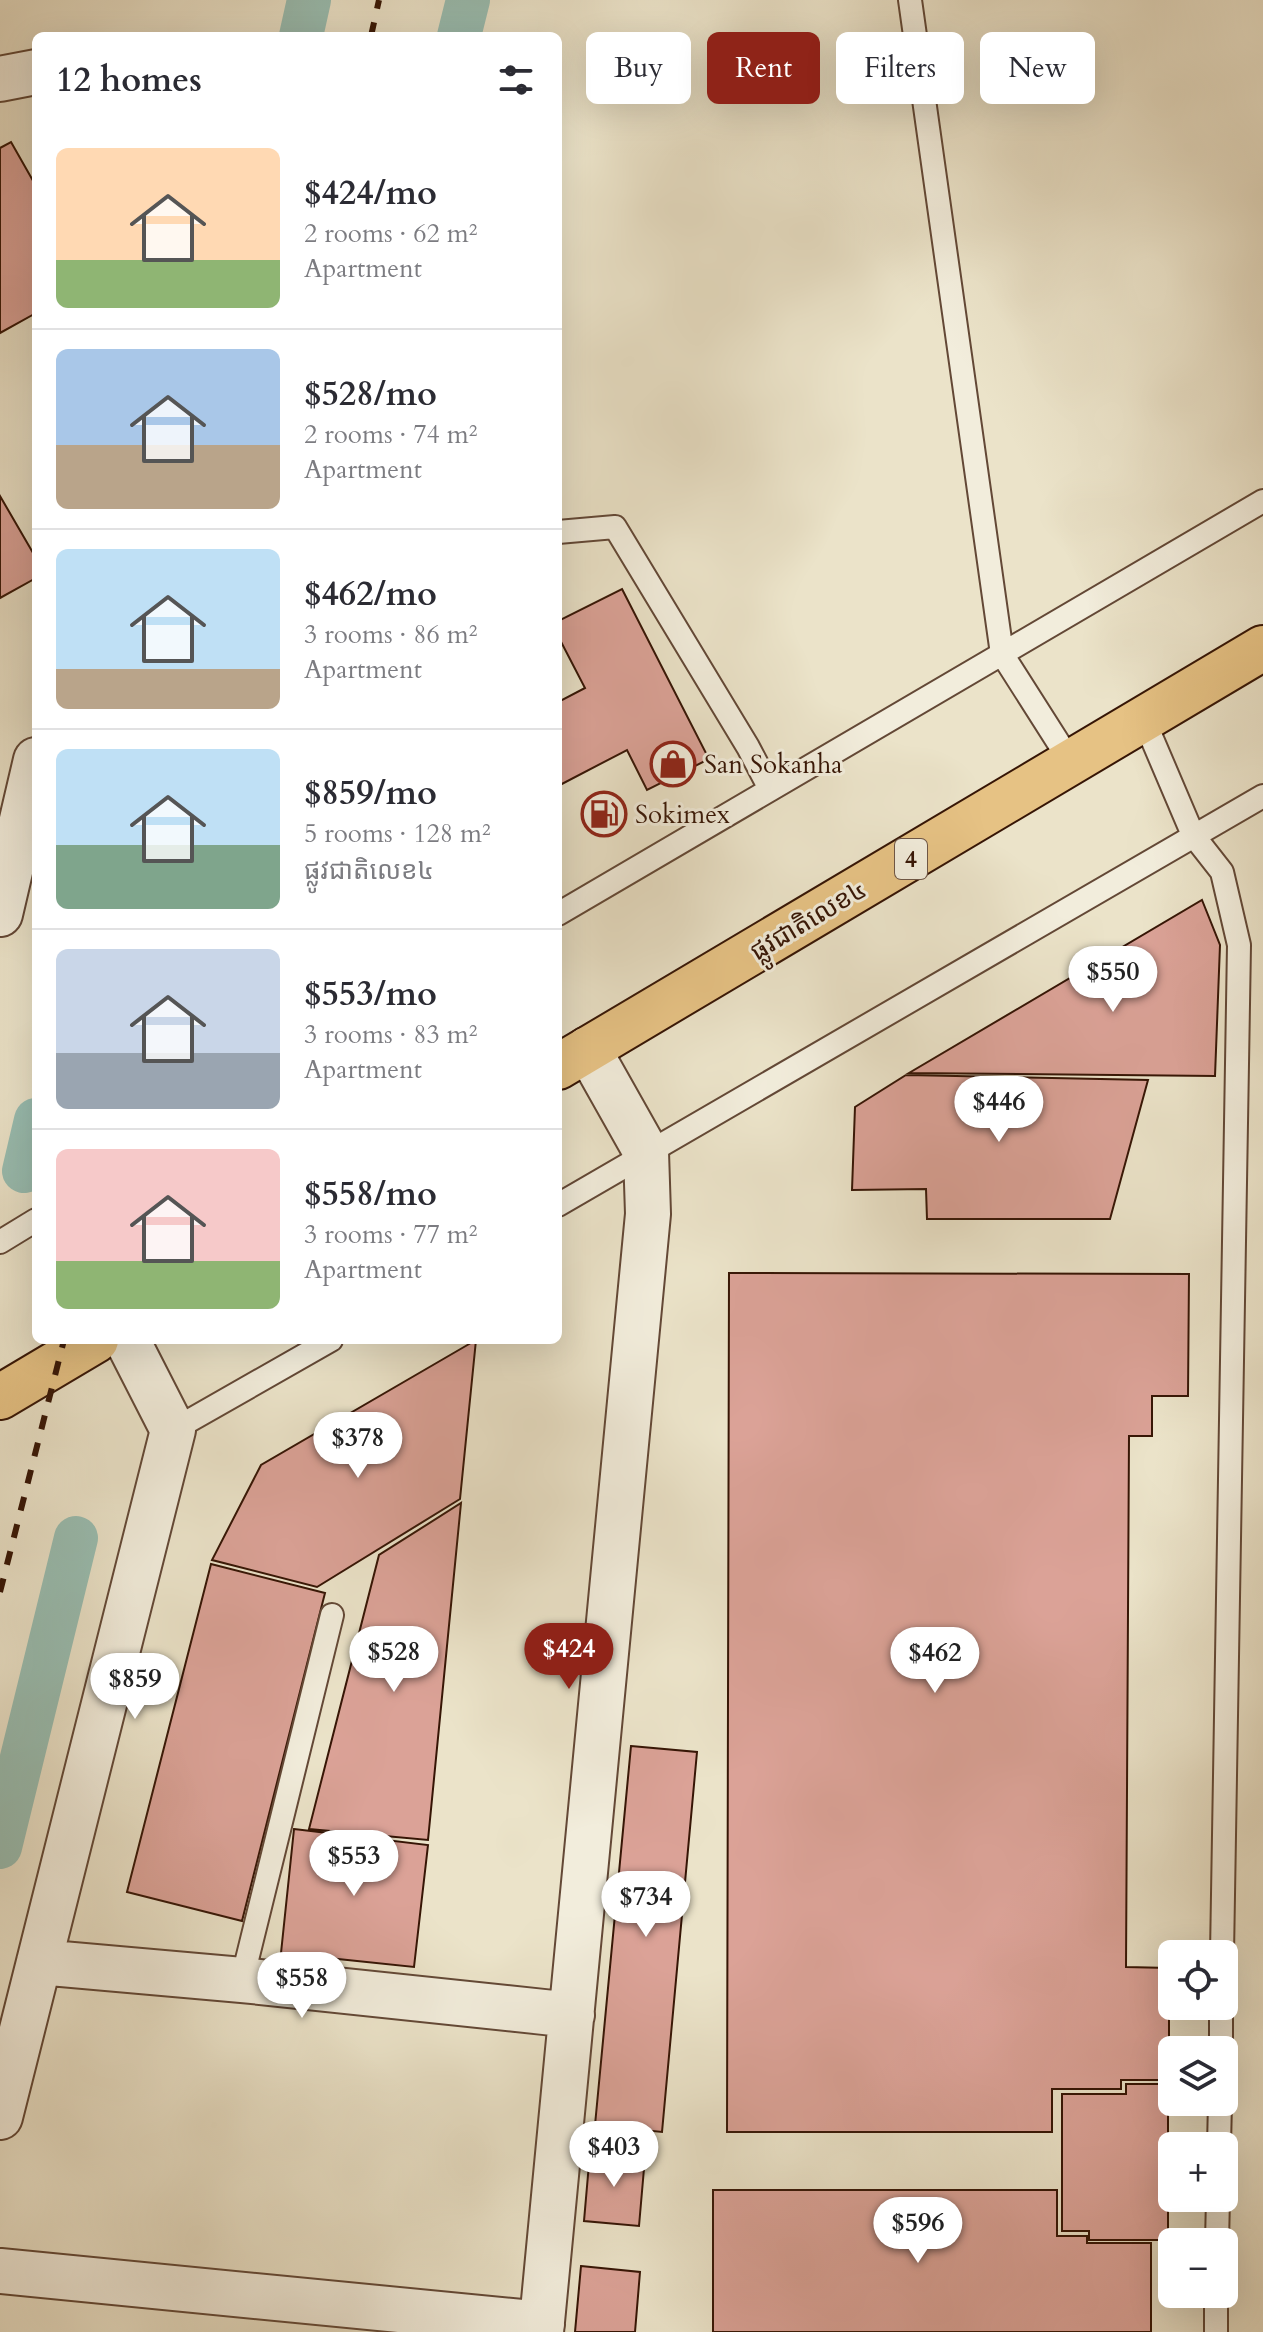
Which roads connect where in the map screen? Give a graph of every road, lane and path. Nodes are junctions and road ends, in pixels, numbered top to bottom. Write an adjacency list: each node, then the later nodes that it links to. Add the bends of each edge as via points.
1 (910, 0): 7 (lane)
2 (32, 73): 3 (street)
3 (0, 79)
4 (1263, 501): 7 (lane)
5 (562, 532): 11 (lane, via 615,527)
6 (1263, 648): 8 (highway, ផ្លូវជាតិលេខ៤ / 4)
7 (1002, 654): 9 (lane); 11 (lane)
8 (1144, 720): 9 (highway, ផ្លូវជាតិលេខ៤ / 4); 13 (lane)
9 (1072, 764): 16 (highway, ផ្លូវជាតិលេខ៤ / 4)
10 (32, 777): 15 (street)
11 (770, 789): 14 (lane)
12 (1263, 796): 13 (lane)
13 (1193, 835): 17 (lane); 27 (lane, via 1222,872 1239,945)
14 (562, 912)
15 (0, 914)
16 (573, 1058): 17 (street)
17 (646, 1152): 18 (lane); 30 (street, via 648,1214)
18 (562, 1203)
19 (32, 1222): 20 (lane)
20 (0, 1242)
21 (89, 1344): 24 (highway)
22 (129, 1344): 25 (street)
23 (324, 1344): 25 (lane)
24 (0, 1397)
25 (173, 1430): 28 (street)
26 (332, 1615): 29 (lane)
27 (1222, 1940)
28 (39, 1962): 29 (street); 31 (street)
29 (242, 1980): 30 (street)
30 (572, 2015): 34 (street)
31 (0, 2117)
32 (0, 2271): 34 (street)
33 (1216, 2308): 35 (lane)
34 (541, 2328)
35 (1216, 2332)

